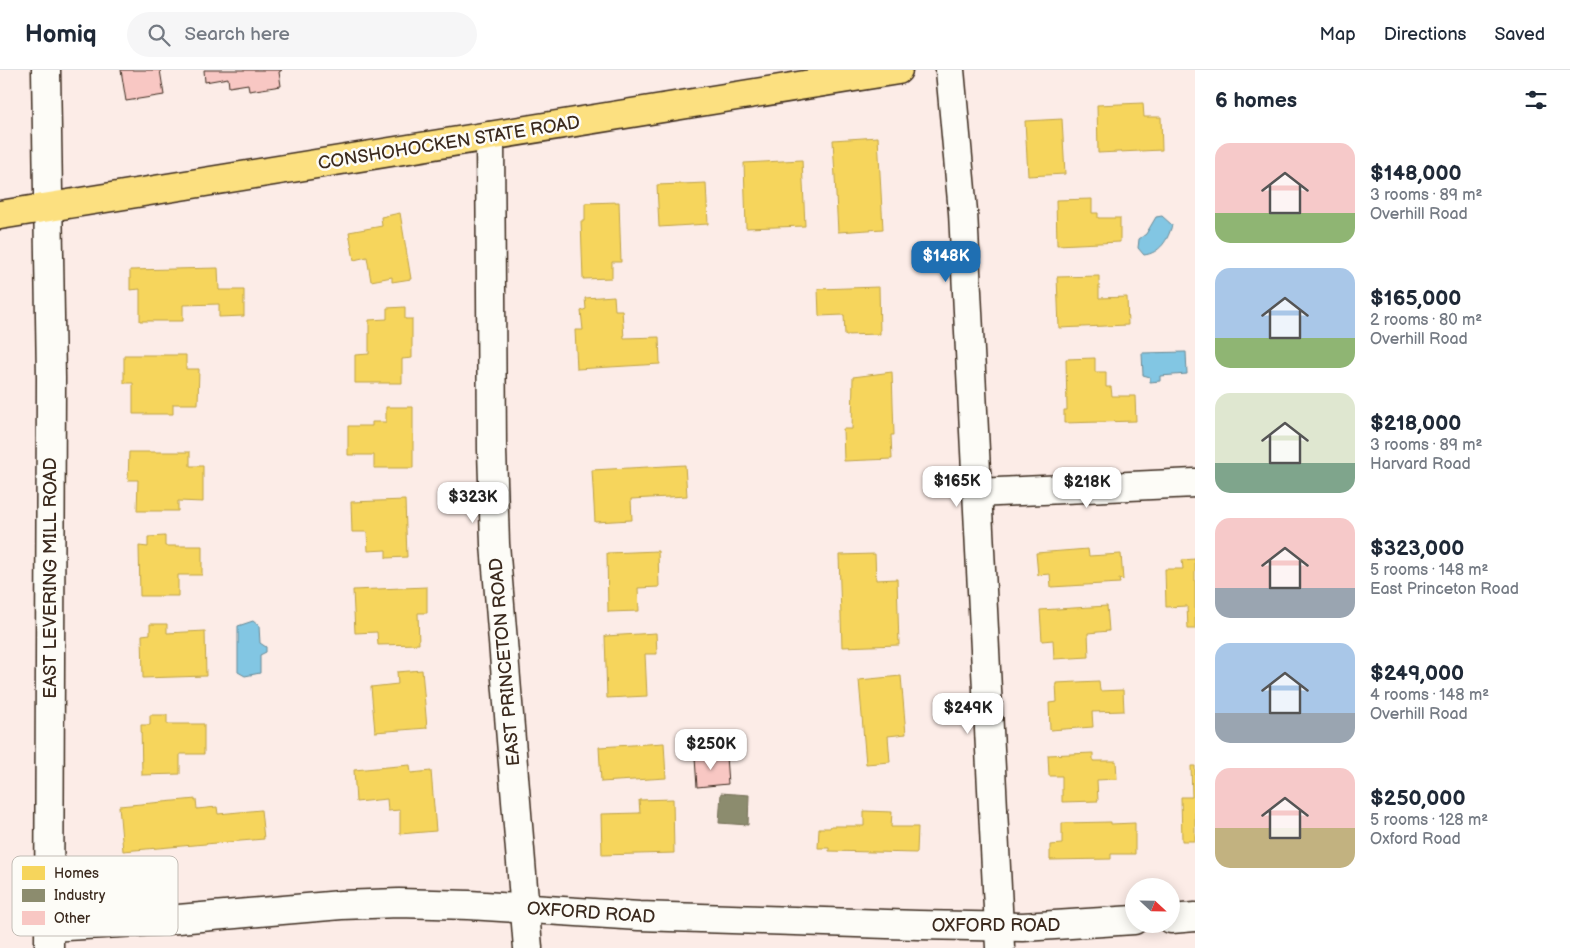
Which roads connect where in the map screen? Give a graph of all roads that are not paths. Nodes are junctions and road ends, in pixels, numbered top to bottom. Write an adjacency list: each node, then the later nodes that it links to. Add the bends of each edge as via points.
1 (46, 70): 5 (street, EAST LEVERING MILL ROAD)
2 (898, 70): 4 (main road, CONSHOHOCKEN STATE ROAD)
3 (950, 70): 8 (street, via 963,212)
4 (490, 136): 5 (main road, CONSHOHOCKEN STATE ROAD); 10 (street, EAST PRINCETON ROAD, via 495,544)
5 (49, 207): 6 (main road, CONSHOHOCKEN STATE ROAD); 9 (street, EAST LEVERING MILL ROAD)
6 (0, 215)
7 (1195, 483): 8 (street)
8 (977, 493): 15 (street)
9 (49, 856)
10 (526, 909): 14 (street, OXFORD ROAD, via 460,904 351,905); 15 (street, OXFORD ROAD); 16 (street, EAST PRINCETON ROAD)
11 (1195, 917): 12 (street)
12 (1180, 918)
13 (1125, 921): 15 (street, OXFORD ROAD)
14 (178, 923)
15 (1000, 937)
16 (528, 948)

